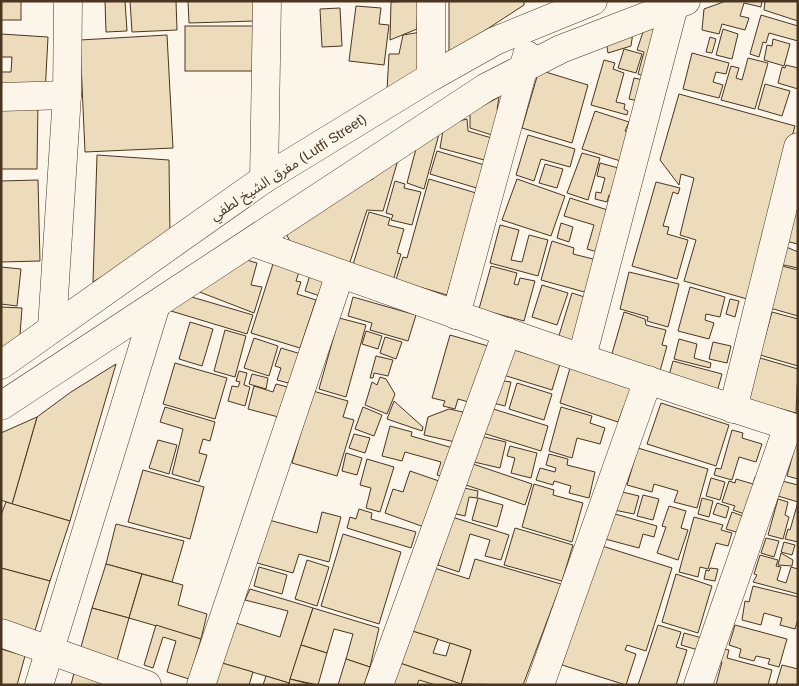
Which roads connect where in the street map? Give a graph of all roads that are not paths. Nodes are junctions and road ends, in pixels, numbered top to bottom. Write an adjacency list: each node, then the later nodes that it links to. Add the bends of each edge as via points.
1 (68, 1): 9 (street)
2 (267, 1): 12 (street)
3 (432, 1): 8 (street)
4 (593, 1): 6 (street, مفرق الشيخ لطفي (Lutfi Street))
5 (680, 4): 7 (street); 19 (street)
6 (534, 24): 7 (street); 8 (street, مفرق الشيخ لطفي (Lutfi Street), via 495,41)
7 (524, 66): 13 (street, via 485,88); 16 (street)
8 (431, 77): 12 (street, مفرق الشيخ لطفي (Lutfi Street))
9 (67, 95): 10 (street); 17 (street)
10 (1, 97)
11 (798, 147): 23 (street)
12 (264, 180): 17 (street, مفرق الشيخ لطفي (Lutfi Street))
13 (252, 242): 14 (street); 15 (street)
14 (340, 274): 16 (street); 29 (street)
15 (156, 305): 22 (street); 26 (street)
16 (456, 314): 18 (street)
17 (52, 328): 20 (street, مفرق الشيخ لطفي (Lutfi Street))
18 (507, 332): 19 (street); 30 (street)
19 (582, 357): 21 (street)
20 (1, 365)
21 (648, 380): 23 (street); 31 (street)
22 (1, 406)
23 (733, 409): 24 (street)
24 (793, 427): 32 (street)
25 (1, 633): 26 (street)
26 (50, 650): 27 (street); 28 (street)
27 (39, 685)
28 (147, 685)
29 (201, 685)
30 (380, 685)
31 (540, 685)
32 (698, 685)

